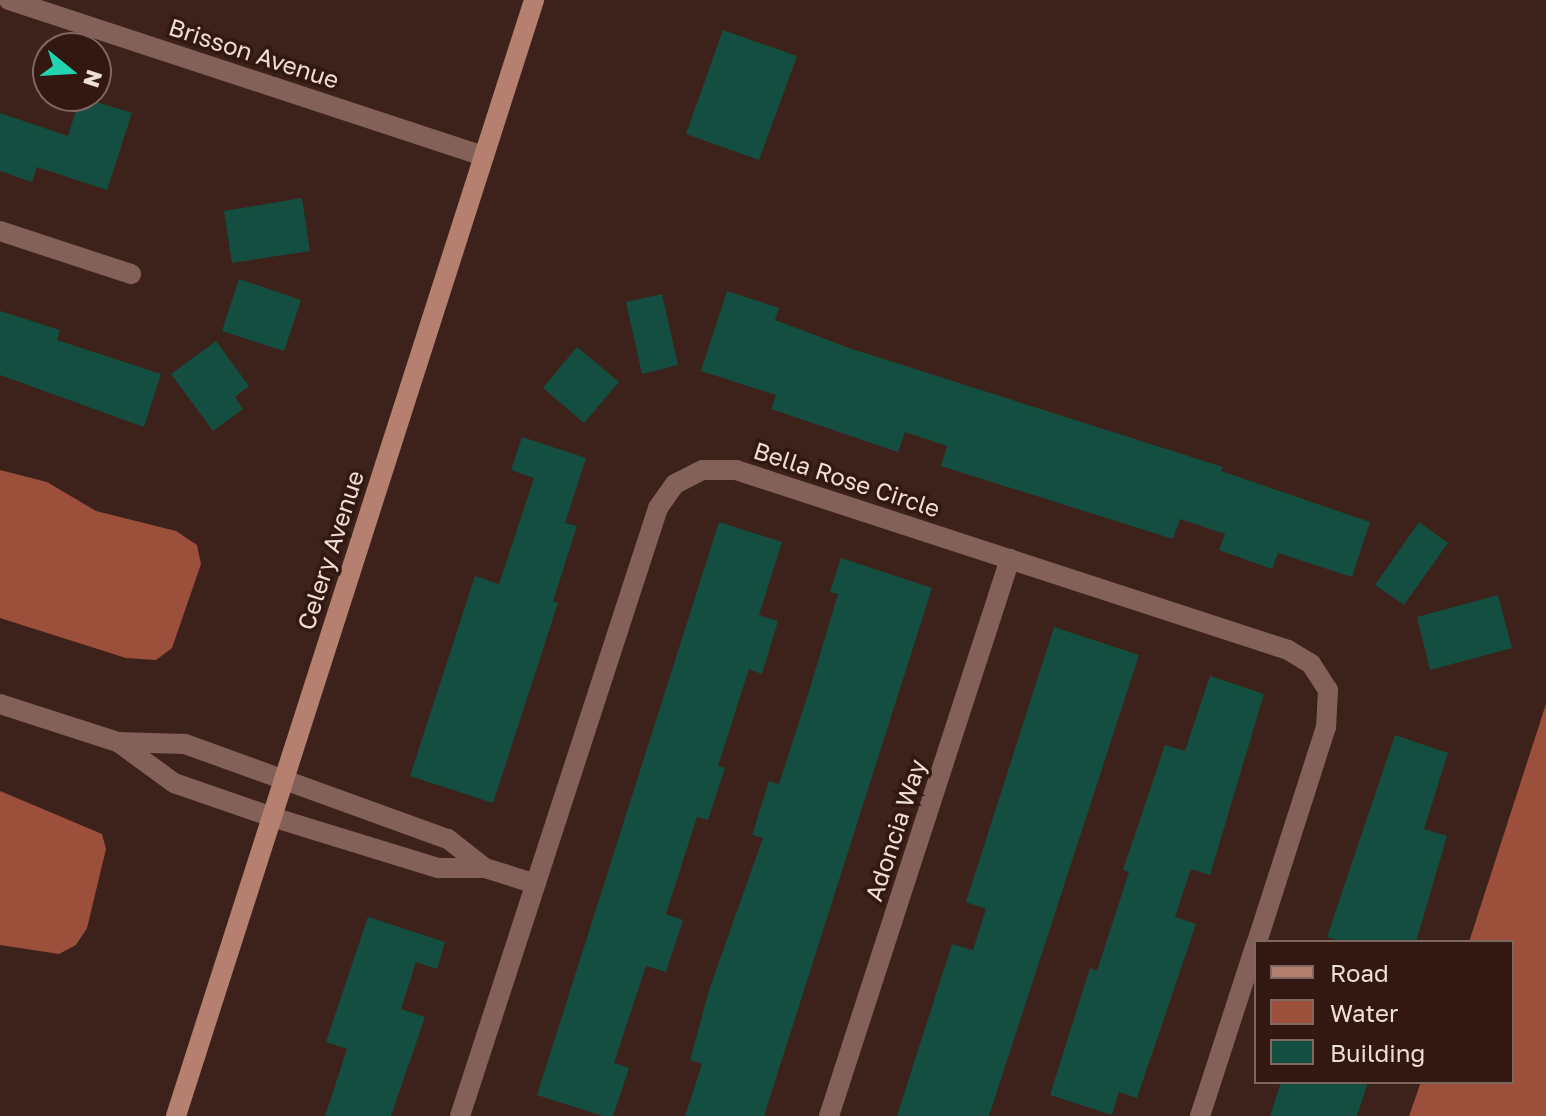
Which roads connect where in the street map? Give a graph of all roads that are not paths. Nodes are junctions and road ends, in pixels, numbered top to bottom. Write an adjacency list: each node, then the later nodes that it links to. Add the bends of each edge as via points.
1 (9, 0): 3 (street, Brisson Avenue)
2 (534, 0): 3 (main road, Celery Avenue)
3 (484, 156): 9 (main road, Celery Avenue)
4 (0, 231): 5 (street)
5 (131, 274)
6 (1010, 559): 12 (street, Bella Rose Circle, via 736,470 703,470 675,484 658,508); 13 (street, Bella Rose Circle, via 1288,650 1328,690 1326,727); 17 (street, Adoncia Way)
7 (0, 704): 8 (street)
8 (118, 742): 9 (street, via 185,744); 10 (street, via 174,783)
9 (284, 778): 10 (main road, Celery Avenue); 11 (street, via 448,839)
10 (272, 817): 11 (street, via 438,868); 15 (main road, Celery Avenue)
11 (485, 868): 12 (street)
12 (536, 884): 16 (street, Bella Rose Circle)
13 (1257, 940)
14 (1254, 949): 18 (street, Bella Rose Circle)
15 (176, 1116)
16 (460, 1116)
17 (829, 1116)
18 (1200, 1116)

